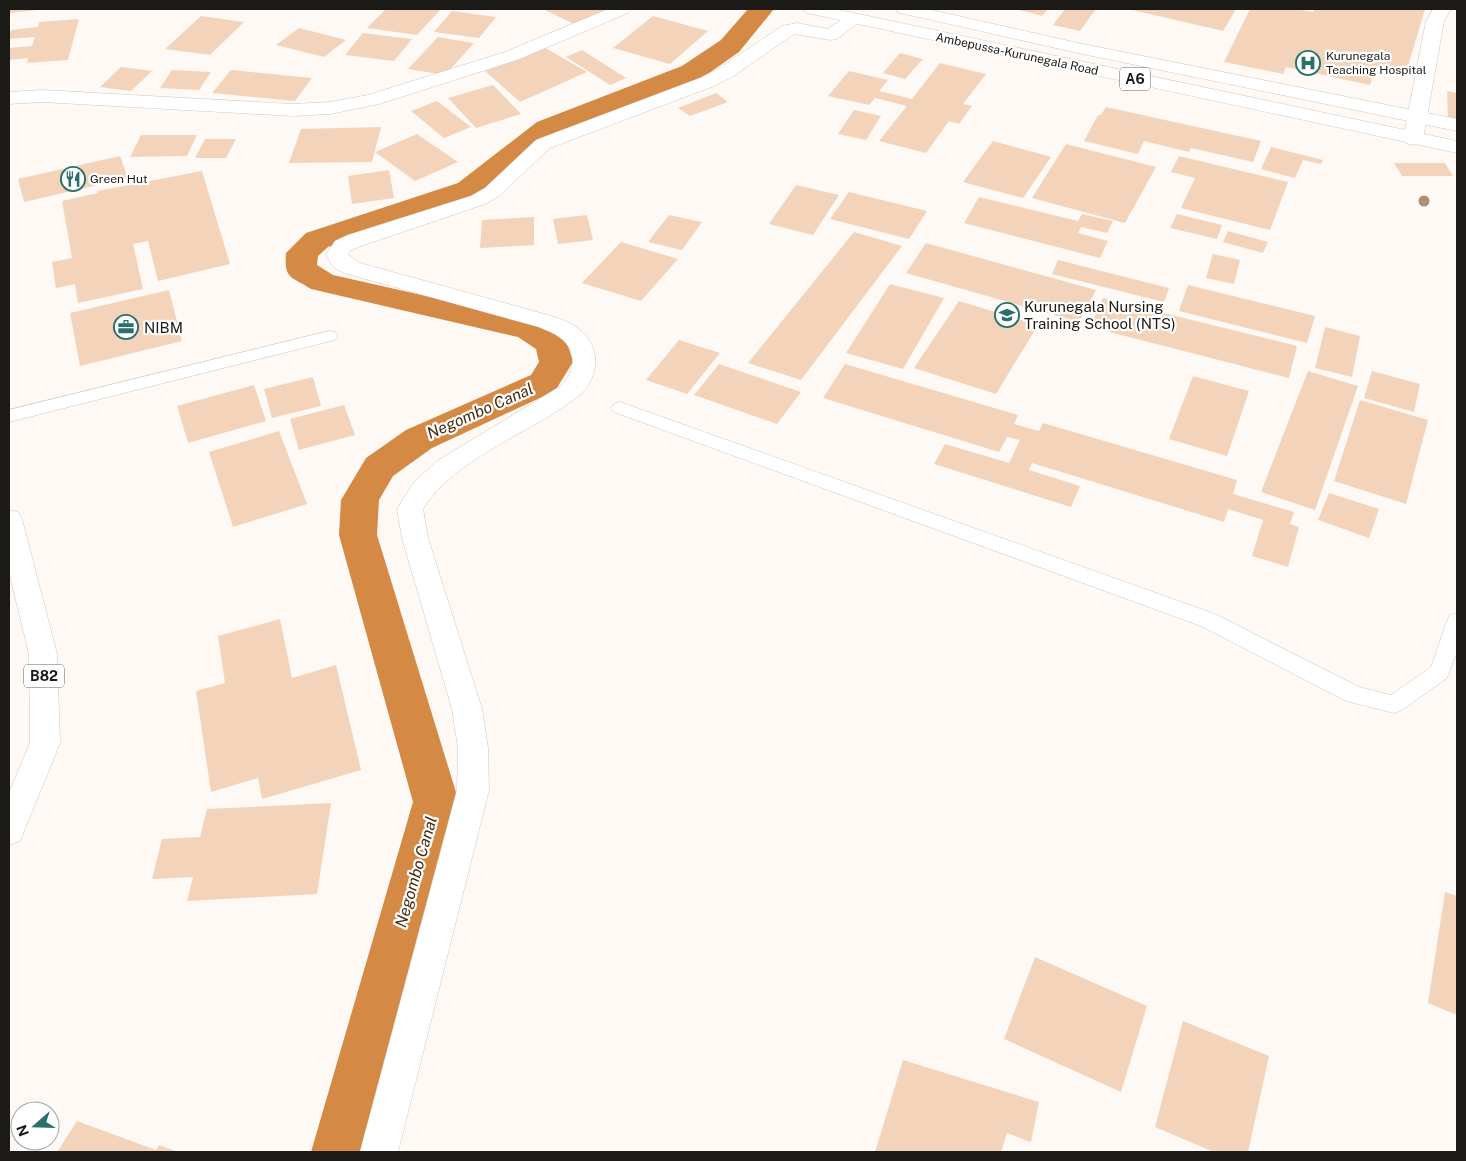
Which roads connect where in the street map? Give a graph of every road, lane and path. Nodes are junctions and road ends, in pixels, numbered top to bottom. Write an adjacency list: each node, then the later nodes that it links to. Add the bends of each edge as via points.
1 (622, 9): 6 (main road, via 511,56 372,100 330,108 293,110 42,96)
2 (813, 9): 5 (main road, Ambepussa-Kurunegala Road / A6)
3 (906, 9): 7 (main road, Ambepussa-Kurunegala Road / A6)
4 (1442, 9): 7 (main road, via 1435,21)
5 (854, 19): 9 (main road, Ambepussa-Kurunegala Road / A6); 17 (main road, via 831,35 797,28 788,30 708,82 543,144 492,192 478,200 356,240 344,246 337,255 340,262 352,268 547,322 565,330 578,342 585,356 584,372 576,386 446,467 423,488 410,509 415,538 467,709 473,748 473,790)
6 (9, 98)
7 (1418, 118): 8 (main road, Ambepussa-Kurunegala Road / A6); 9 (main road)
8 (1457, 125)
9 (1412, 139): 10 (main road, Ambepussa-Kurunegala Road / A6)
10 (1457, 147)
11 (329, 336): 13 (lane)
12 (620, 408): 15 (lane, via 1208,620 1354,695 1394,704 1440,672)
13 (9, 416)
14 (9, 519): 16 (main road, B82, via 44,654 44,743)
15 (1457, 621)
16 (9, 831)
17 (380, 1152)

